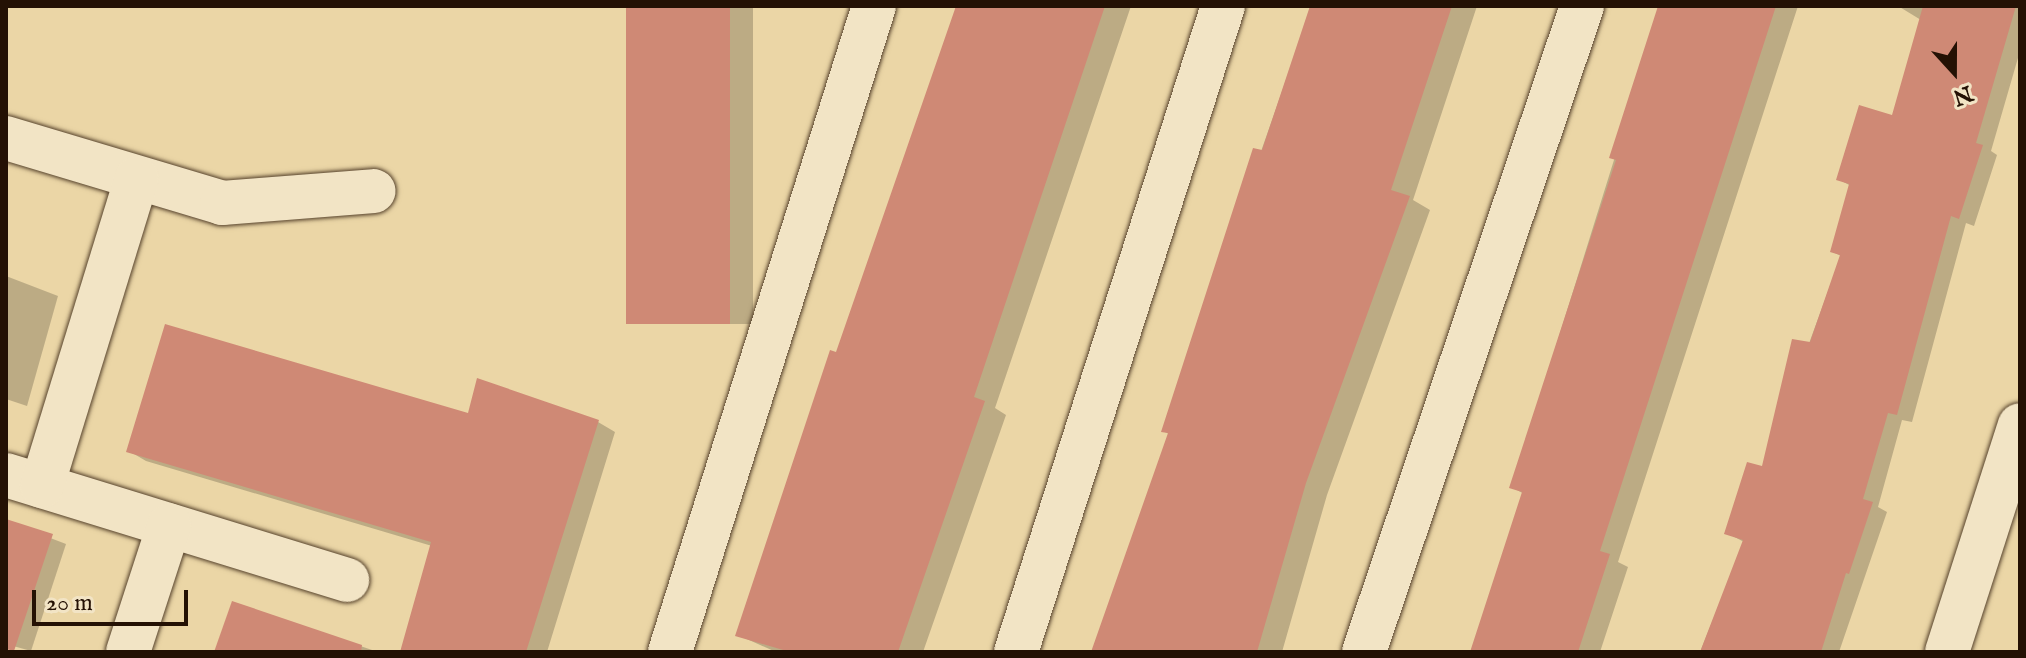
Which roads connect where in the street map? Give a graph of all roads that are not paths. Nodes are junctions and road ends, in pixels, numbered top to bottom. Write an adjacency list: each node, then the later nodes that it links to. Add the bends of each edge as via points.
1 (874, 6): 12 (street)
2 (1223, 6): 13 (street)
3 (1582, 6): 14 (street)
4 (6, 138): 5 (street)
5 (137, 178): 6 (street, via 222,203); 8 (street)
6 (374, 191)
7 (2020, 425): 15 (street)
8 (24, 480): 9 (street)
9 (169, 526): 10 (street); 11 (street)
10 (347, 580)
11 (128, 652)
12 (670, 652)
13 (1016, 652)
14 (1364, 652)
15 (1947, 652)

